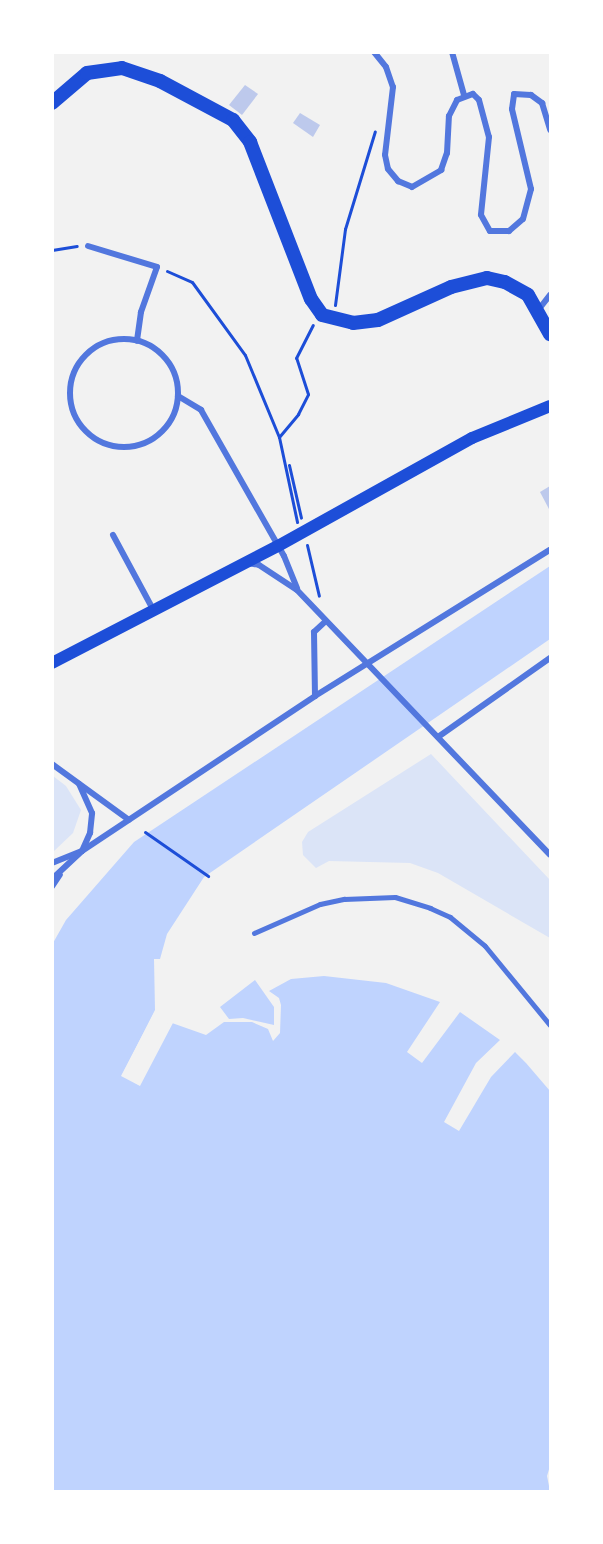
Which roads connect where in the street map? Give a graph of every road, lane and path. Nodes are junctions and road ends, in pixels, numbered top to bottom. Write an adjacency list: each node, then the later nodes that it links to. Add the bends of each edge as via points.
1 (374, 52): 3 (street, via 386,67 393,87 385,155 388,169 398,181 412,187 441,170 447,153 449,116)
2 (452, 52): 3 (street)
3 (464, 95): 6 (street, via 473,94 483,106 489,137 481,215 490,231 509,231 524,219 531,189 512,109 514,94 531,95 542,103)
4 (52, 103): 11 (main road, via 87,73 122,68 160,81 228,116 250,142)
5 (377, 124): 11 (path, via 345,229 334,307 318,301)
6 (550, 130)
7 (88, 246): 8 (path); 9 (street)
8 (52, 250)
9 (157, 267): 14 (street, via 141,312); 17 (path, via 192,282 200,290 245,355)
10 (550, 295): 12 (street)
11 (318, 309): 12 (main road, via 353,323 378,320 451,287 487,278 517,287); 17 (path, via 296,358 308,394)
12 (539, 309): 13 (main road)
13 (550, 332)
14 (137, 341): 15 (street, via 151,346 167,362 177,381); 15 (street, via 102,344 77,368 71,402 87,433 110,445 136,446 165,428)
15 (178, 396): 20 (street, via 201,410)
16 (550, 406): 18 (main road, via 471,438)
17 (279, 437): 18 (path)
18 (300, 532): 20 (main road)
19 (113, 535): 24 (street)
20 (278, 546): 22 (main road); 23 (street)
21 (550, 550): 28 (street)
22 (247, 563): 23 (street, via 259,565); 24 (main road)
23 (297, 590): 25 (street)
24 (154, 611): 27 (main road)
25 (326, 621): 28 (street); 29 (street, via 314,632)
26 (550, 658): 30 (street)
27 (52, 663)
28 (367, 663): 29 (street); 30 (street)
29 (315, 696): 33 (street)
30 (438, 737): 36 (street)
31 (52, 764): 32 (street)
32 (79, 784): 33 (street); 35 (street, via 92,813 90,833)
33 (129, 820): 35 (street)
34 (145, 832): 39 (path)
35 (82, 851): 37 (street); 38 (street)
36 (550, 855)
37 (52, 863)
38 (61, 872): 40 (street); 41 (street)
39 (208, 876)
40 (52, 879)
41 (52, 886)
42 (254, 933): 43 (street, via 309,908 344,899 395,897 422,905 450,917 485,946)
43 (550, 1025)

